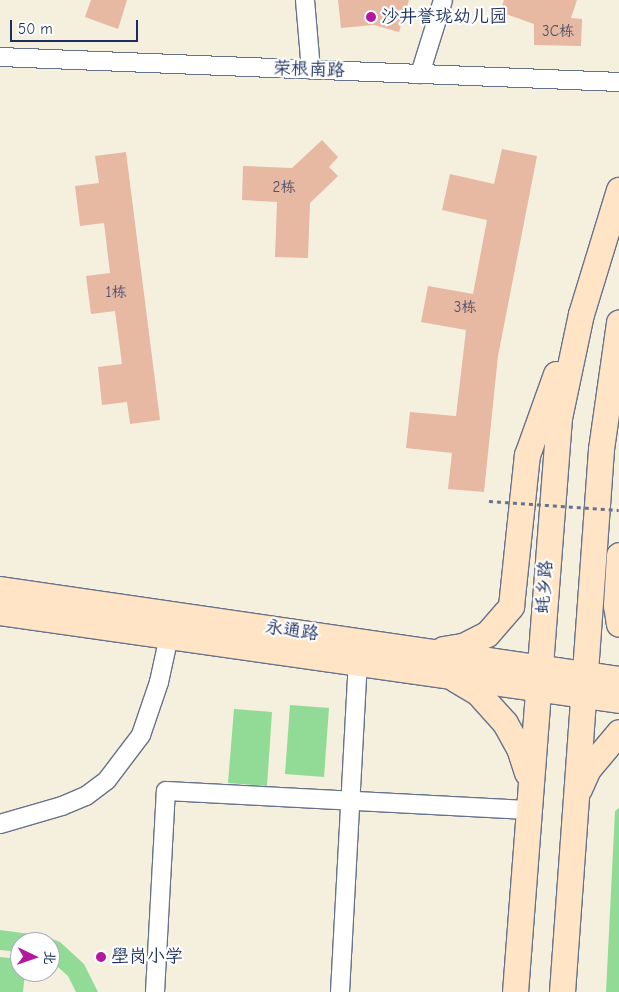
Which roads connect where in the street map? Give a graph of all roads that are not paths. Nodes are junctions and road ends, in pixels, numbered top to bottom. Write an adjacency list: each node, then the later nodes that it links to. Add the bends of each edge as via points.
1 (305, 0): 4 (street)
2 (443, 0): 5 (street)
3 (0, 57): 4 (street, 荣根南路)
4 (311, 70): 5 (street, 荣根南路)
5 (420, 74): 6 (street, 荣根南路)
6 (619, 82)
7 (619, 190): 8 (street, 蚝乡路)
8 (581, 314): 16 (street, via 527,455 511,606 496,626 475,640 452,648); 19 (street, 蚝乡路, via 564,383 555,449)
9 (619, 322): 10 (street)
10 (614, 351): 11 (street); 21 (street, via 601,449)
11 (619, 425)
12 (619, 555): 14 (street, via 616,605)
13 (1, 594): 15 (street, 永通路); 16 (street, 永通路)
14 (619, 624)
15 (169, 636): 17 (street, 永通路); 27 (street, via 142,735 107,780 86,796 62,806)
16 (426, 650): 19 (street, 永通路)
17 (358, 663): 18 (street, 永通路); 25 (street)
18 (444, 675): 19 (street, 永通路); 24 (street, via 478,692 505,724 519,748)
19 (538, 677): 21 (street, 永通路); 24 (street, 蚝乡路)
20 (619, 678): 21 (street)
21 (583, 684): 22 (street); 26 (street)
22 (619, 700)
23 (619, 732): 26 (street, via 588,769)
24 (529, 800): 25 (street); 30 (street, 蚝乡路)
25 (350, 801): 28 (street, via 166,791); 29 (street)
26 (575, 804): 31 (street)
27 (0, 824)
28 (155, 992)
29 (340, 992)
30 (515, 992)
31 (562, 992)

